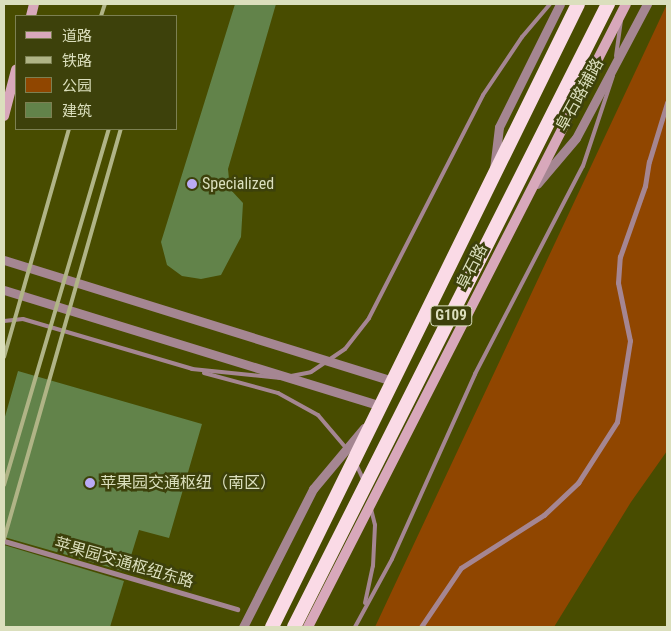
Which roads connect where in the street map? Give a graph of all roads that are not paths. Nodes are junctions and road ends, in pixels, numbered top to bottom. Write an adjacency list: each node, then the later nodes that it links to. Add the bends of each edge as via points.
1 (550, 4): 16 (lane, via 522,37 484,95 369,318 345,349 311,372 274,379)
2 (560, 4): 11 (street, via 499,127)
3 (578, 4): 25 (highway, 阜石路 / G109)
4 (586, 4): 11 (main road, 阜石路)
5 (608, 4): 26 (highway, 阜石路 / G109)
6 (625, 4): 12 (main road, 阜石路); 21 (lane, via 612,83 583,166 475,374 392,559)
7 (646, 4): 12 (street, 阜石路辅路, via 576,138)
8 (15, 74): 10 (main road)
9 (667, 103): 29 (street, via 648,162 645,186 620,257 618,283 630,341 617,422 572,488 544,515 461,568)
10 (4, 116)
11 (492, 187): 17 (main road, 阜石路)
12 (529, 194): 27 (main road, 阜石路)
13 (4, 260): 17 (street)
14 (4, 290): 18 (street)
15 (4, 321): 16 (lane, via 22,319)
16 (192, 369): 21 (lane, via 278,393 318,415 346,448 365,484 375,525 373,566)
17 (390, 380): 18 (main road, 阜石路)
18 (377, 405): 19 (main road, 阜石路)
19 (364, 428): 23 (street, 阜石路, via 312,489); 24 (main road, 阜石路)
20 (4, 541): 22 (street, 苹果园交通枢纽东路)
21 (364, 608): 28 (lane)
22 (237, 609)
23 (243, 627)
24 (264, 627)
25 (272, 627)
26 (294, 627)
27 (308, 627)
28 (354, 627)
29 (421, 627)

